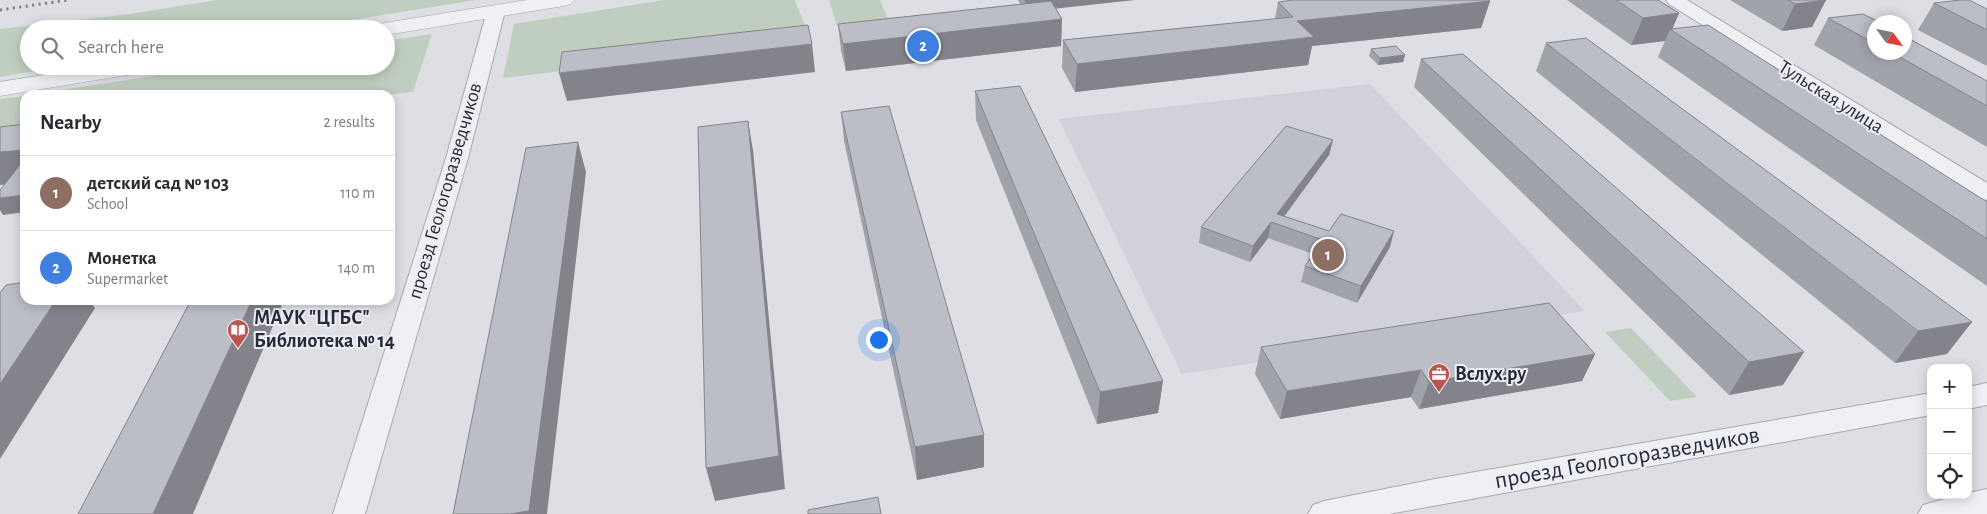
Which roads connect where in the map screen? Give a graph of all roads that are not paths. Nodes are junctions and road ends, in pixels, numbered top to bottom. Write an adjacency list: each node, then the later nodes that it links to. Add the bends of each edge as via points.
1 (564, 0): 3 (street)
2 (1674, 0): 7 (street, Тульская улица)
3 (496, 11): 4 (street); 12 (street, проезд Геологоразведчиков, via 457,158)
4 (395, 27)
5 (88, 75): 6 (street)
6 (0, 89)
7 (1987, 193)
8 (1987, 394): 9 (street)
9 (1972, 397)
10 (1927, 405): 13 (street, проезд Геологоразведчиков)
11 (1987, 502): 14 (street)
12 (349, 514)
13 (1324, 514)
14 (1934, 514)

